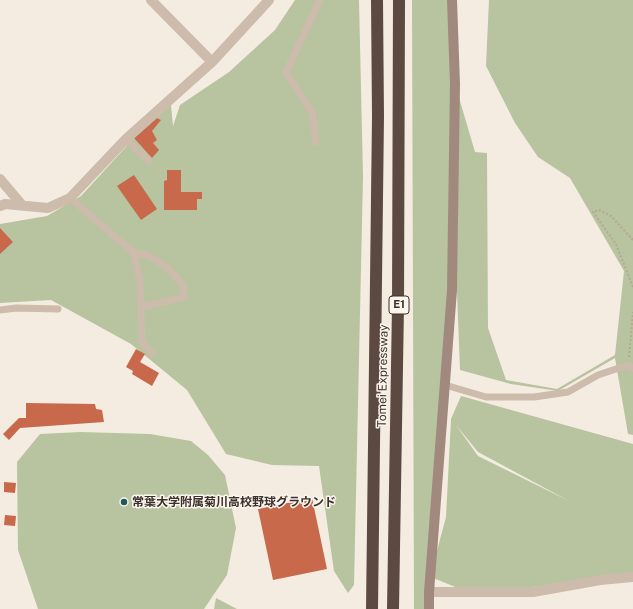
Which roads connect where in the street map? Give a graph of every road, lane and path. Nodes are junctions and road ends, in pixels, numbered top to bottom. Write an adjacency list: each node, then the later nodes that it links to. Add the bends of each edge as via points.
1 (151, 0): 7 (street)
2 (269, 0): 7 (street)
3 (320, 0): 9 (lane, via 286,72 312,112)
4 (377, 0): 27 (highway, Tomei Expressway / E1)
5 (399, 0): 28 (highway, Tomei Expressway / E1, via 398,306)
6 (452, 0): 24 (street, via 455,84 452,290)
7 (212, 62): 8 (street)
8 (126, 139): 10 (lane); 12 (street)
9 (316, 142)
10 (148, 161)
11 (0, 179): 13 (street)
12 (70, 198): 13 (street, via 48,208); 16 (lane)
13 (22, 205): 14 (street)
14 (0, 206)
15 (633, 240): 17 (path, via 611,216 599,210 593,212 616,244)
16 (133, 252): 18 (lane, via 140,280); 18 (lane, via 149,256 161,263 183,285 184,297)
17 (633, 287)
18 (141, 307): 22 (lane, via 142,342)
19 (58, 309): 20 (lane)
20 (0, 310)
21 (633, 312): 23 (path)
22 (152, 353)
23 (631, 367): 24 (lane, via 598,374 568,392 534,398 486,397)
24 (445, 385): 26 (street)
25 (633, 577): 26 (street, via 533,592)
26 (429, 592): 29 (street)
27 (372, 609)
28 (393, 609)
29 (429, 609)

